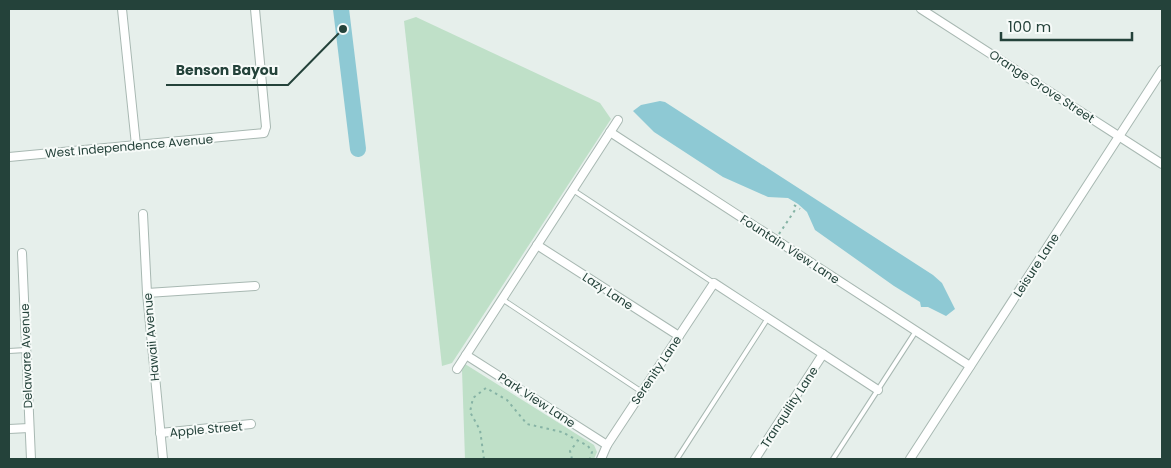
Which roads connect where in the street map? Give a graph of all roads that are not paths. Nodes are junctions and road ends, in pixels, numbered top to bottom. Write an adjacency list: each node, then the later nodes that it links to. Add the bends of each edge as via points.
1 (122, 9): 8 (street)
2 (255, 9): 8 (street, West Independence Avenue, via 264,133)
3 (921, 9): 7 (street, Orange Grove Street)
4 (1162, 70): 7 (street, Leisure Lane)
5 (618, 120): 6 (street)
6 (610, 132): 11 (street); 20 (street, Fountain View Lane)
7 (1119, 136): 10 (street, Orange Grove Street); 26 (street, Leisure Lane)
8 (136, 146): 9 (street, West Independence Avenue)
9 (9, 158)
10 (1162, 164)
11 (573, 190): 13 (street); 15 (lane)
12 (142, 214): 17 (street, Hawaii Avenue)
13 (537, 245): 18 (street); 21 (street, Lazy Lane)
14 (22, 253): 22 (street, Delaware Avenue)
15 (714, 283): 19 (street); 21 (street, Serenity Lane)
16 (255, 286): 17 (street)
17 (147, 293): 33 (street, Hawaii Avenue)
18 (502, 299): 25 (street); 29 (lane)
19 (768, 318): 24 (street); 38 (lane)
20 (916, 331): 26 (street, Fountain View Lane); 28 (lane)
21 (679, 336): 29 (street, Serenity Lane)
22 (26, 350): 23 (lane); 31 (street, Delaware Avenue)
23 (9, 351)
24 (823, 354): 28 (street); 39 (street, Tranquility Lane)
25 (466, 355): 27 (street); 34 (street, Park View Lane)
26 (970, 366): 41 (street, Leisure Lane)
27 (457, 369)
28 (878, 390): 40 (lane)
29 (642, 392): 34 (street, Serenity Lane)
30 (251, 424): 33 (street, Apple Street)
31 (29, 428): 32 (street); 35 (street, Delaware Avenue)
32 (9, 430)
33 (160, 433): 36 (street, Hawaii Avenue)
34 (607, 445): 37 (street, Serenity Lane)
35 (31, 459)
36 (163, 459)
37 (603, 459)
38 (677, 459)
39 (755, 459)
40 (833, 459)
41 (910, 459)

